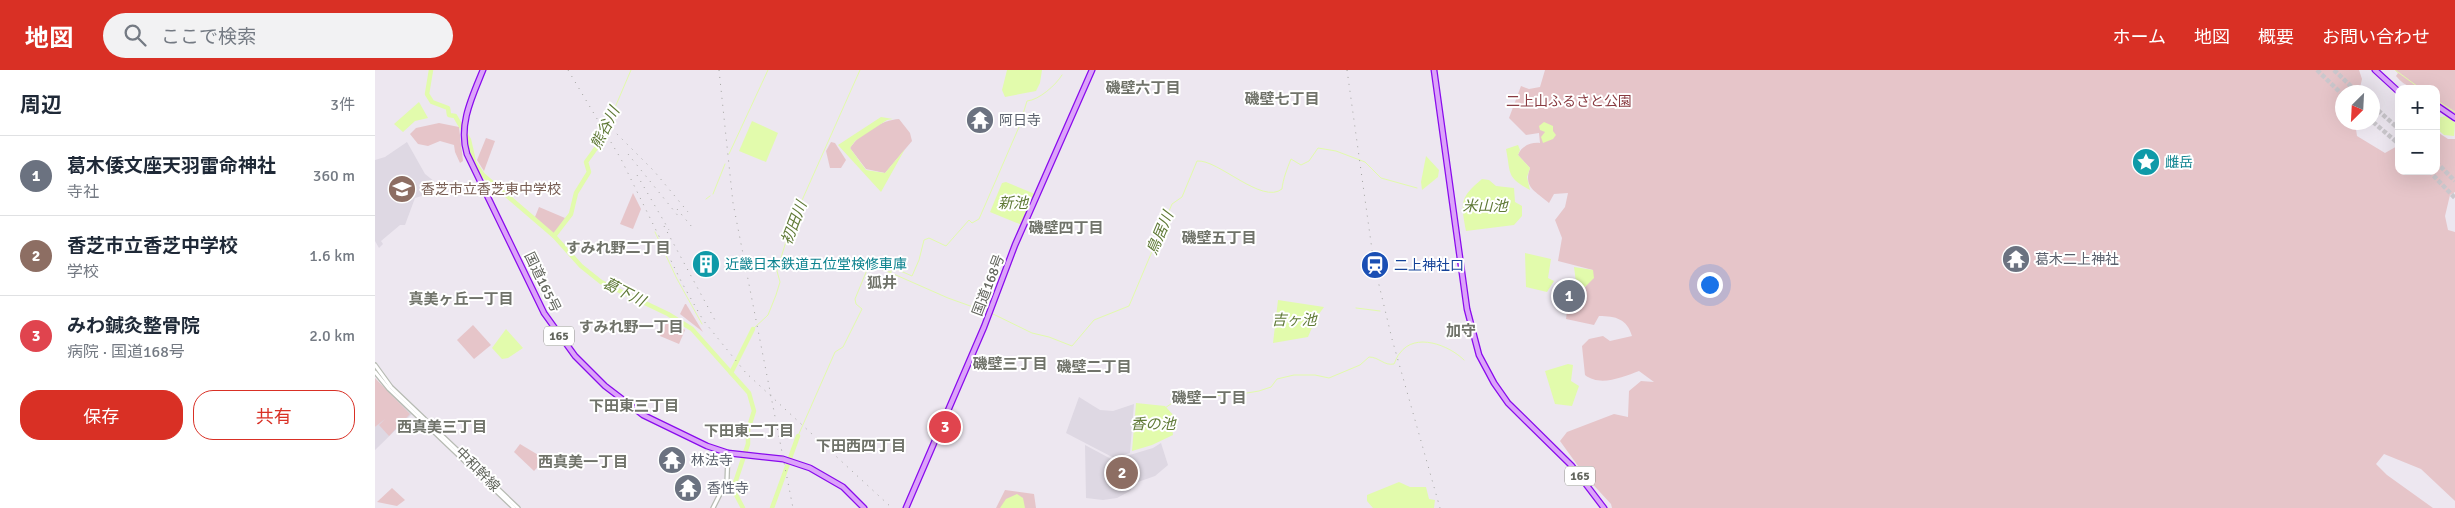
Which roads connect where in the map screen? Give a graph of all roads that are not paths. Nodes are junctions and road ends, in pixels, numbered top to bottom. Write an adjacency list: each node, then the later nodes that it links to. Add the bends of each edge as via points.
1 (483, 70): 10 (highway, 国道165号 / 165, via 463,133 469,160 551,325 575,356 605,386 643,415)
2 (1092, 70): 15 (highway, 国道168号)
3 (1434, 70): 16 (highway, 165, via 1473,339 1485,369 1502,396 1554,447)
4 (2375, 70): 5 (highway)
5 (2395, 88)
6 (2440, 108): 7 (highway)
7 (2455, 118)
8 (375, 365): 12 (main road, 中和幹線, via 391,387)
9 (375, 372): 11 (main road, 中和幹線)
10 (728, 453): 13 (main road, via 727,480); 14 (highway, 国道165号 / 165, via 783,459 810,468 843,487)
11 (514, 508)
12 (518, 508)
13 (713, 508)
14 (864, 508)
15 (906, 508)
16 (1603, 508)

